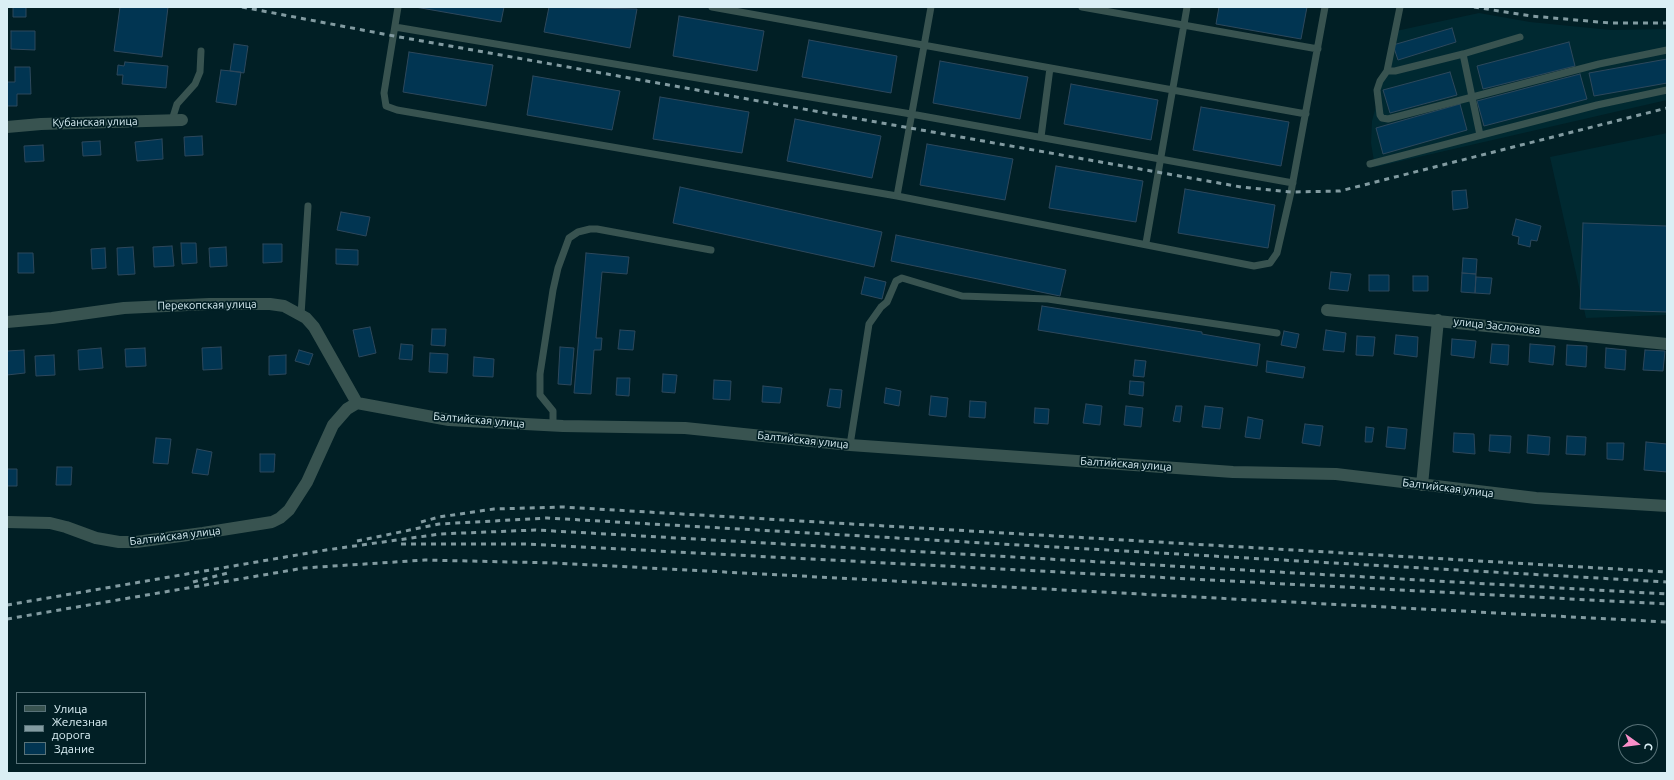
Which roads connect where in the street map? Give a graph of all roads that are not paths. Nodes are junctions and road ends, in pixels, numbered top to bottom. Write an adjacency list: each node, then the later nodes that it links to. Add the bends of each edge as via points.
1 (398, 7): 9 (lane)
2 (712, 7): 11 (lane)
3 (931, 7): 11 (lane)
4 (1082, 7): 8 (lane)
5 (1187, 7): 8 (lane)
6 (1325, 7): 12 (lane)
7 (1400, 7): 17 (lane)
8 (1184, 25): 12 (lane); 18 (lane)
9 (395, 27): 21 (lane); 30 (lane, via 384,93 386,106)
10 (1520, 37): 15 (lane)
11 (924, 45): 16 (lane); 21 (lane)
12 (1318, 48): 22 (lane)
13 (1667, 50): 20 (lane)
14 (201, 51): 23 (lane, via 200,72 195,84 177,104)
15 (1463, 54): 17 (lane); 20 (lane)
16 (1050, 68): 18 (lane); 26 (lane)
17 (1387, 71): 20 (lane, via 1377,90 1382,118 1388,119)
18 (1172, 90): 22 (lane); 27 (lane)
19 (1667, 90): 25 (lane)
20 (1472, 96): 25 (lane)
21 (911, 114): 26 (lane); 30 (lane)
22 (1306, 114): 29 (lane)
23 (177, 120): 24 (street, Кубанская улица)
24 (7, 127)
25 (1480, 135): 28 (lane)
26 (1041, 137): 27 (lane)
27 (1160, 159): 29 (lane); 32 (lane)
28 (1370, 164)
29 (1293, 183): 32 (lane, via 1277,252 1270,263 1254,266)
30 (897, 196): 32 (lane)
31 (308, 206): 35 (lane)
32 (1146, 244)
33 (711, 250): 41 (lane, via 597,229 578,232 569,238 553,290 540,374 540,394 553,411)
34 (1327, 310): 36 (street, улица Заслонова)
35 (301, 315): 37 (street, Перекопская улица, via 284,306 270,304 209,304 124,308); 40 (street, Перекопская улица, via 314,327)
36 (1438, 320): 39 (street, улица Заслонова); 43 (street)
37 (7, 322)
38 (1277, 333): 42 (lane, via 1048,299 962,296 902,278 896,281 887,302 869,324)
39 (1667, 344)
40 (357, 403): 41 (street, Балтийская улица, via 449,420); 45 (street, Балтийская улица, via 347,409 333,425 308,482 289,510 272,522 136,542 119,542 96,538 50,523)
41 (553, 426): 42 (street, Балтийская улица, via 685,428)
42 (850, 445): 43 (street, Балтийская улица, via 1233,472 1336,474)
43 (1422, 485): 44 (street, Балтийская улица, via 1536,498)
44 (1667, 506)
45 (7, 522)

